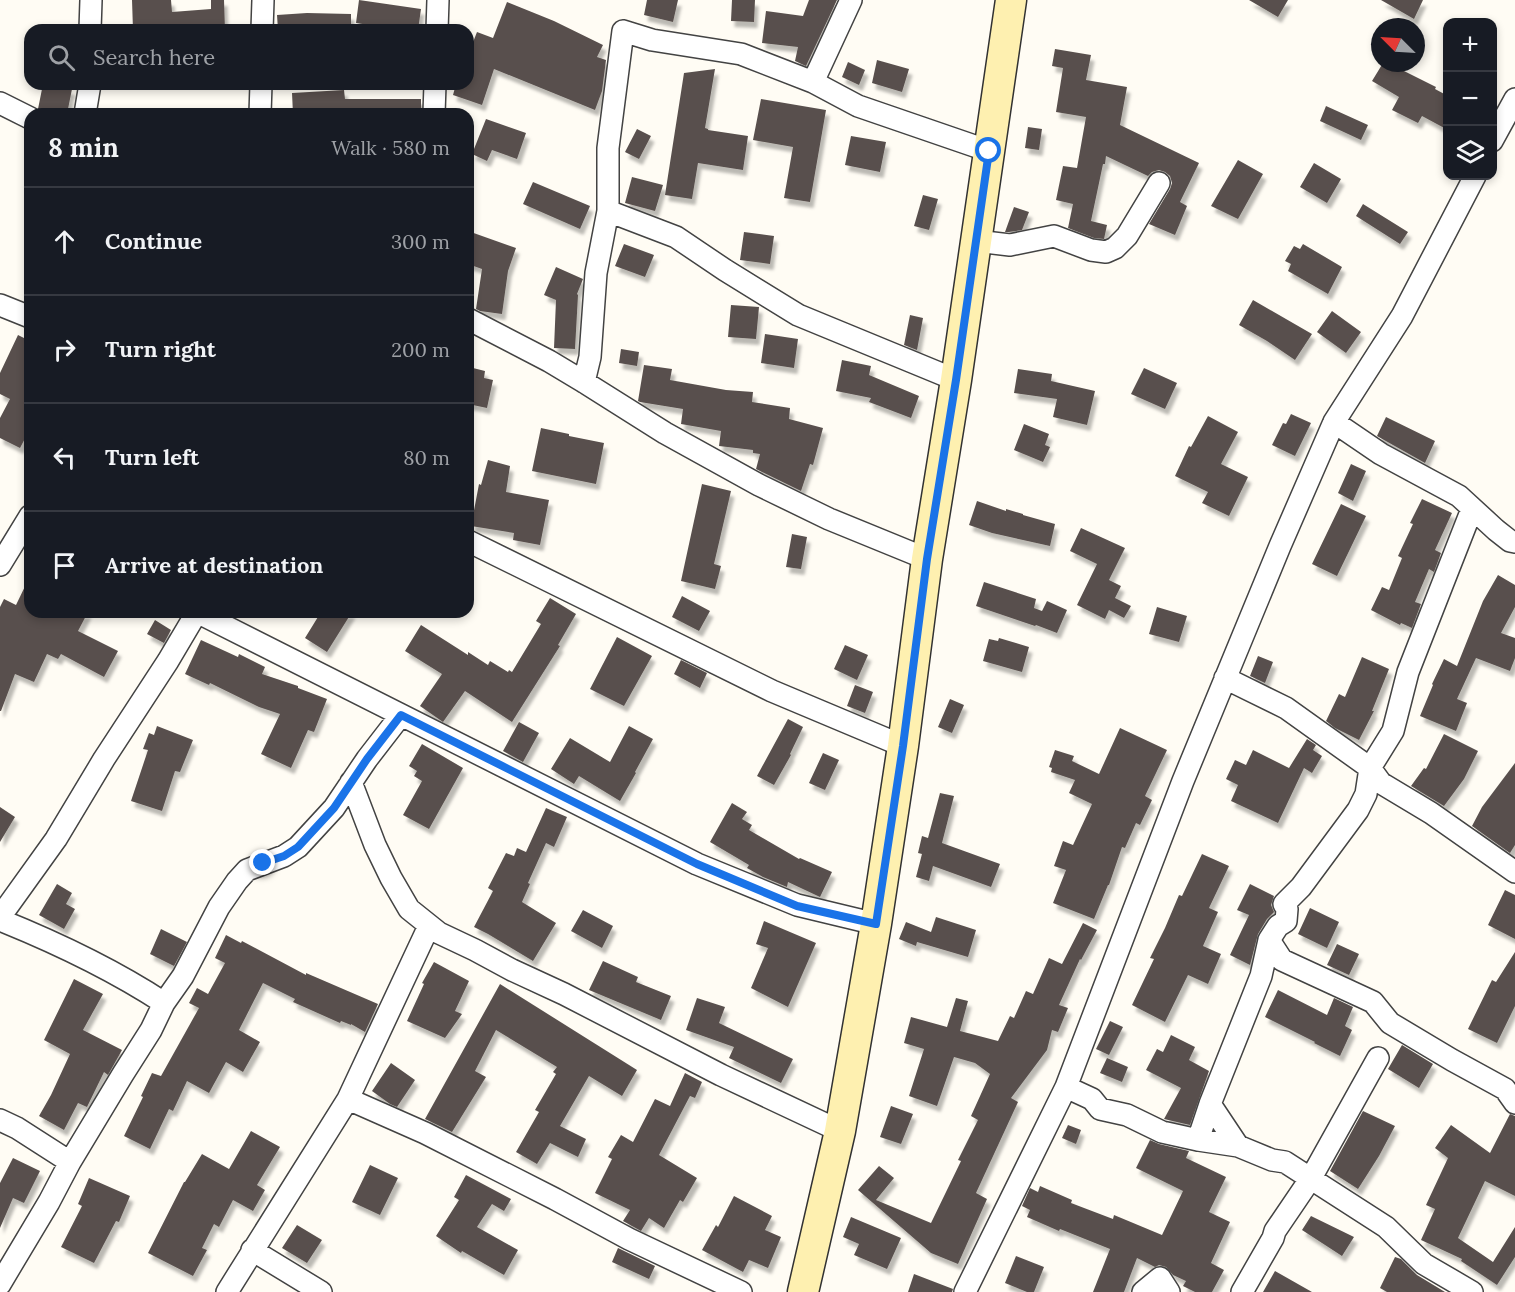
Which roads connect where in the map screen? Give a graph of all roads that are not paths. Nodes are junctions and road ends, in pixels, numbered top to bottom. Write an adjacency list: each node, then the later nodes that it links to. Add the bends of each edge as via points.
1 (91, 0): 6 (street)
2 (263, 0): 7 (street)
3 (438, 0): 8 (street)
4 (851, 0): 9 (street)
5 (1011, 0): 20 (main road)
6 (90, 24)
7 (262, 24)
8 (437, 24)
9 (813, 82): 20 (street, via 858,106); 23 (street, via 741,54 652,40 623,31 608,147)
10 (89, 90): 15 (street)
11 (261, 90): 16 (street)
12 (435, 90): 17 (street)
13 (1515, 99): 19 (street)
14 (0, 103): 18 (street)
15 (86, 108)
16 (260, 108)
17 (434, 108)
18 (24, 115)
19 (1497, 132)
20 (989, 151): 24 (main road)
21 (1472, 180): 30 (street, via 1402,316)
22 (1159, 183): 24 (street, via 1126,236 1106,252 1054,236 1010,245)
23 (608, 211): 28 (street, via 676,237 798,315); 29 (street, via 596,273 590,357)
24 (976, 241): 28 (main road)
25 (0, 305): 26 (street)
26 (24, 314)
27 (474, 322): 29 (street)
28 (956, 380): 35 (main road)
29 (584, 382): 35 (street, via 759,485)
30 (1334, 422): 31 (street, via 1380,454 1459,496); 39 (street)
31 (1472, 509): 33 (street); 42 (street, via 1408,672 1394,731)
32 (24, 526): 36 (street)
33 (1515, 542)
34 (474, 544): 41 (street, via 772,691)
35 (927, 559): 41 (main road)
36 (0, 565)
37 (193, 618): 45 (street, via 56,839)
38 (209, 618): 40 (street)
39 (1225, 678): 42 (street, via 1286,708); 53 (street)
40 (401, 715): 43 (street); 46 (street, via 697,864 797,906)
41 (903, 746): 46 (main road)
42 (1370, 768): 44 (street, via 1381,783); 48 (street, via 1366,794 1358,810 1302,887 1284,904 1286,921)
43 (351, 782): 47 (street, via 391,878 409,909); 51 (street, via 334,808 298,847 247,870 237,880)
44 (1515, 872)
45 (0, 918): 51 (street, via 86,957)
46 (876, 924): 58 (main road)
47 (429, 926): 54 (street); 58 (street, via 721,1075)
48 (1269, 940): 49 (street); 50 (street)
49 (1282, 960): 50 (street); 55 (street, via 1373,1002 1390,1023 1505,1089)
50 (1262, 976): 56 (street)
51 (164, 1003): 61 (street, via 152,1030)
52 (1378, 1059): 62 (street)
53 (1066, 1087): 59 (street, via 1092,1099 1100,1109 1127,1115 1162,1132); 69 (street)
54 (348, 1099): 63 (street); 67 (street, via 425,1133)
55 (1515, 1103)
56 (1210, 1104): 59 (street); 60 (street)
57 (0, 1120): 61 (street)
58 (840, 1131): 68 (main road)
59 (1198, 1140): 60 (street)
60 (1238, 1146): 62 (street, via 1285,1162)
61 (70, 1162): 64 (street)
62 (1311, 1178): 72 (street, via 1275,1231); 73 (street, via 1386,1227 1424,1264)
63 (252, 1250): 65 (street); 66 (street)
64 (0, 1284)
65 (227, 1292)
66 (321, 1292)
67 (741, 1292)
68 (803, 1292)
69 (966, 1292)
70 (1143, 1292): 71 (street, via 1160,1278)
71 (1169, 1292)
72 (1242, 1292)
73 (1472, 1292)

